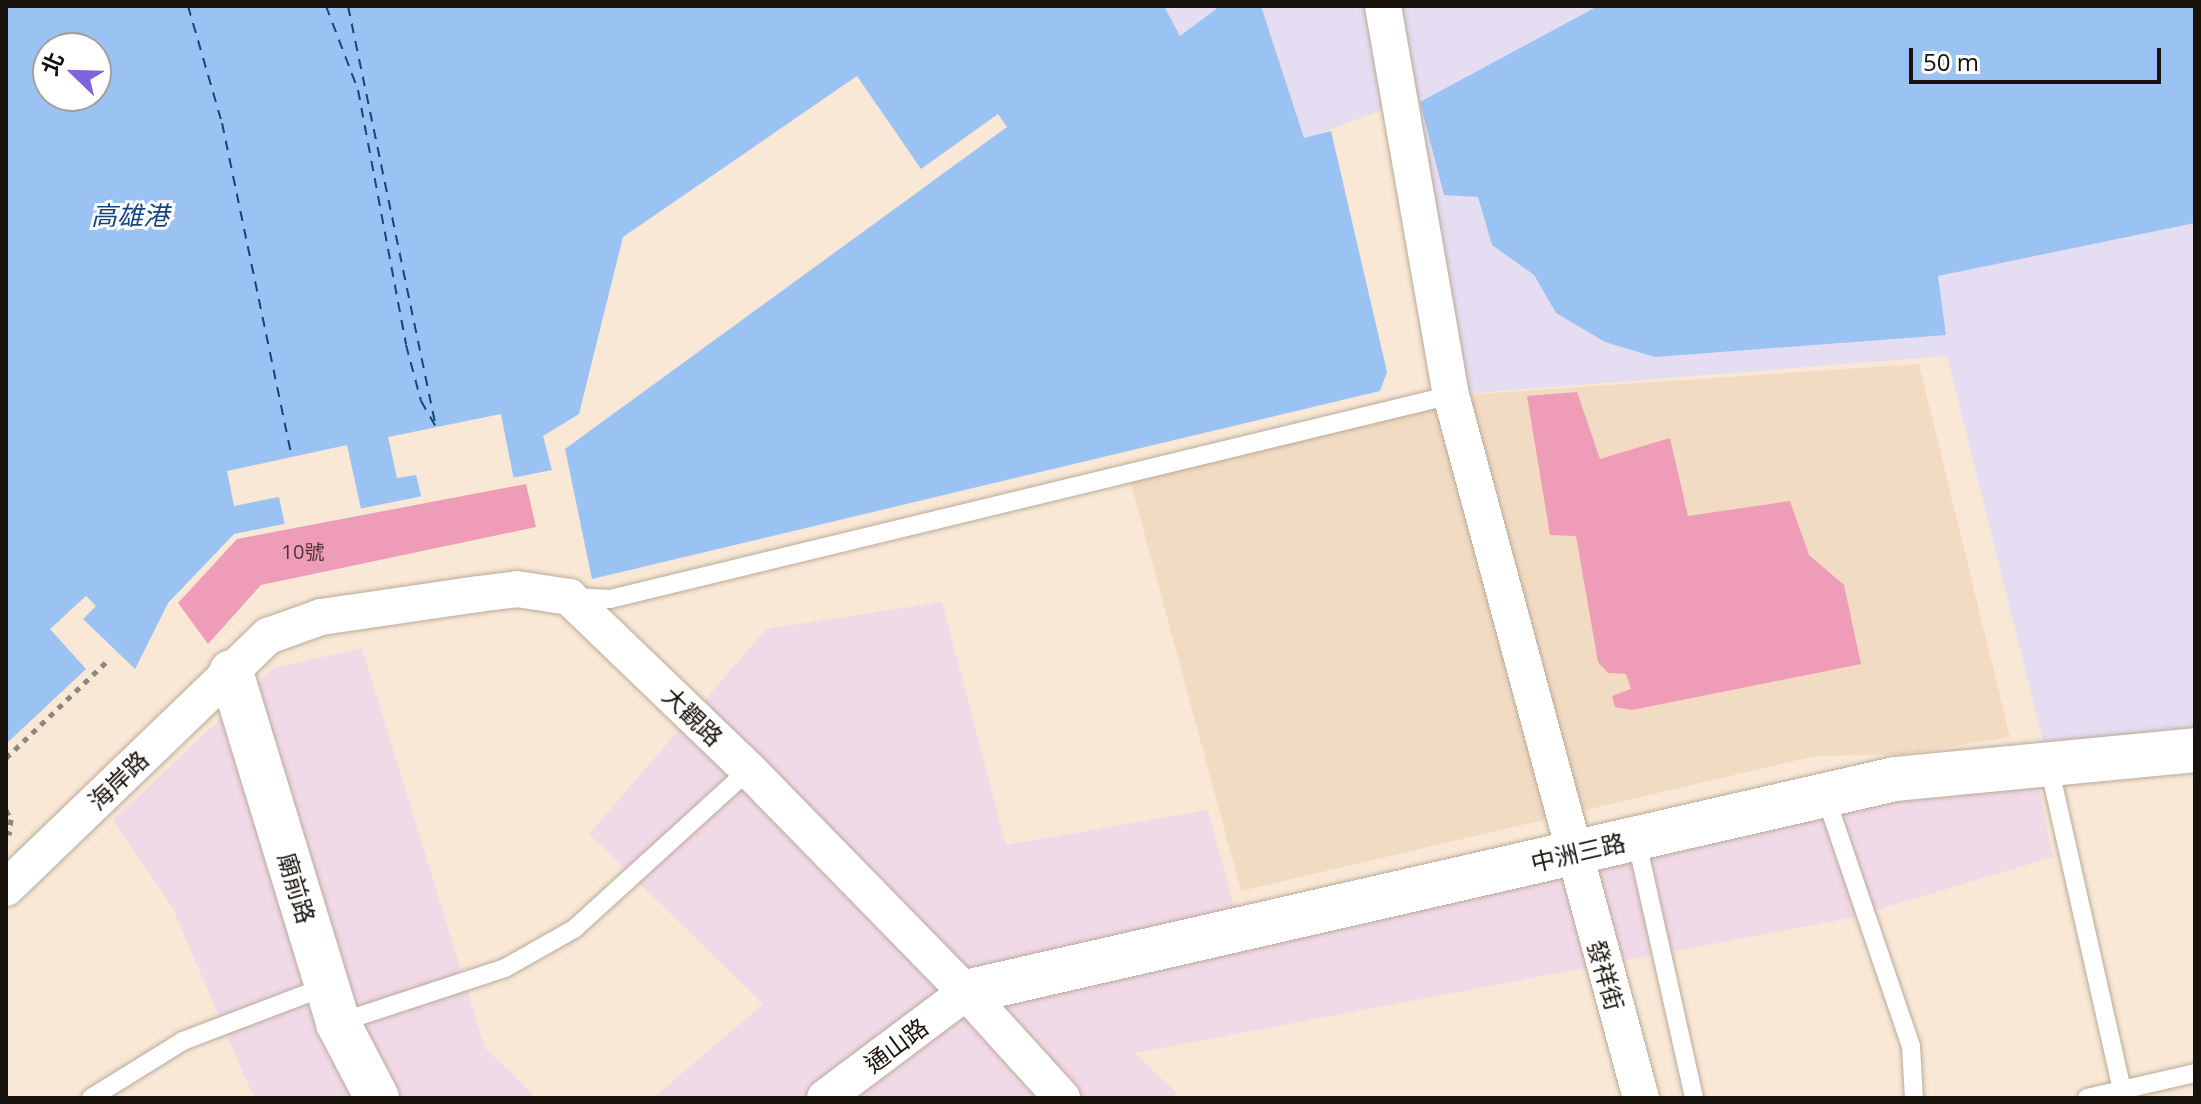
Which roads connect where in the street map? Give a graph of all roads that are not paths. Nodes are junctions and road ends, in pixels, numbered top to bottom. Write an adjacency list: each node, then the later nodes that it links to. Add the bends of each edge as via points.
1 (1383, 6): 2 (street, 發祥街)
2 (1451, 395): 3 (lane, via 610,599); 10 (street, 發祥街)
3 (569, 597): 4 (street, via 517,589 321,617 268,636); 7 (street, 大觀路)
4 (231, 672): 11 (street, 海岸路); 13 (street, 廟前路)
5 (2195, 750): 6 (street, 中洲三路)
6 (2049, 766): 8 (street, 中洲三路, via 1895,779); 15 (lane)
7 (749, 770): 12 (street, 大觀路); 13 (lane, via 574,929 505,968)
8 (1825, 795): 9 (street, 中洲三路); 22 (lane, via 1911,1046)
9 (1636, 838): 10 (street, 中洲三路); 21 (lane)
10 (1571, 853): 12 (street, 中洲三路); 20 (street, 發祥街)
11 (6, 888)
12 (966, 992): 18 (street, 通山路); 19 (street, 大觀路)
13 (333, 1005): 16 (lane, via 183,1041); 17 (street, 廟前路)
14 (2195, 1073): 15 (lane)
15 (2122, 1089): 23 (lane)
16 (91, 1098)
17 (377, 1098)
18 (825, 1098)
19 (1062, 1098)
20 (1641, 1098)
21 (1694, 1098)
22 (1914, 1098)
23 (2087, 1098)

